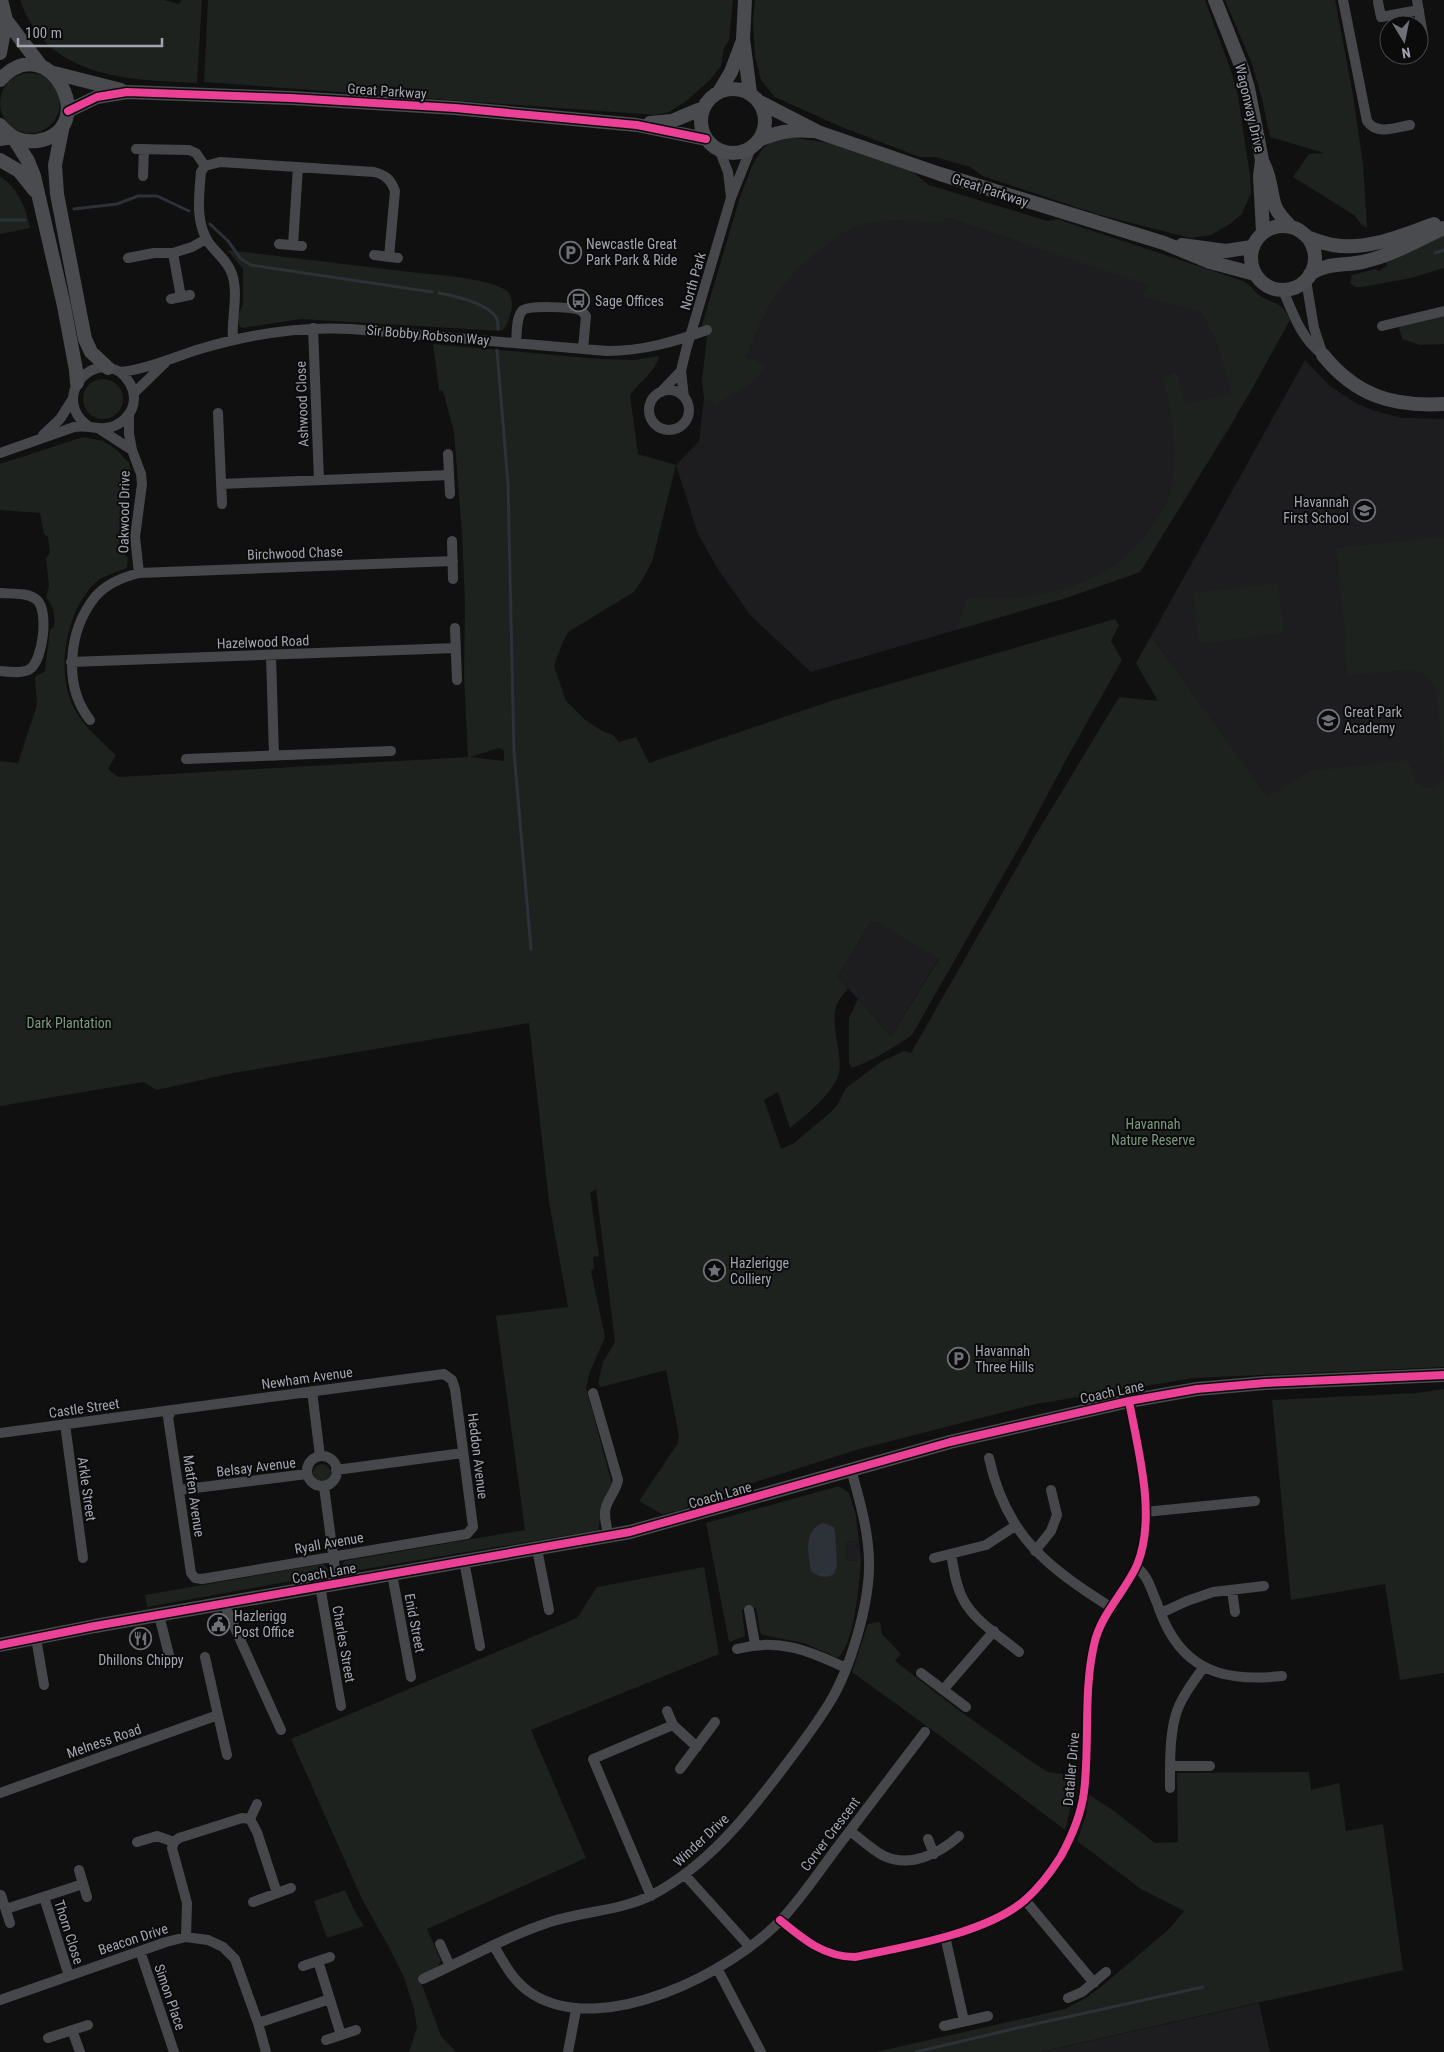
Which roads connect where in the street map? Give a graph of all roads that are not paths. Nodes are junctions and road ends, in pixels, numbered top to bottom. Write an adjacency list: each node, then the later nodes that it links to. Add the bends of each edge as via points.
1 (1, 0): 7 (street)
2 (745, 0): 8 (street)
3 (1215, 0): 28 (street, Wagonway Drive, via 1242,68)
4 (1343, 0): 21 (street, via 1367,121 1379,130)
5 (1378, 2): 6 (street, via 1381,17)
6 (1418, 5)
7 (6, 20): 9 (street); 10 (street)
8 (743, 39): 14 (street, via 731,72); 15 (street)
9 (0, 53)
10 (41, 66): 11 (street, Great Parkway); 12 (street, via 16,68)
11 (54, 73): 13 (street, Great Parkway); 17 (street, via 65,91)
12 (0, 80)
13 (127, 92): 17 (street, Great Parkway, via 97,97); 20 (street, Great Parkway, via 368,102)
14 (719, 92): 15 (street, Great Parkway, via 734,89); 16 (street, Great Parkway)
15 (754, 97): 22 (street, Great Parkway); 25 (street, via 763,111 765,122)
16 (703, 108): 20 (street, Great Parkway, via 672,121); 24 (street, via 701,125)
17 (68, 111): 19 (street)
18 (0, 125): 23 (street)
19 (63, 125): 23 (street, via 52,135 37,141); 60 (street, via 55,166 59,208 85,339 95,357)
20 (637, 125): 24 (street, Great Parkway)
21 (1410, 125)
22 (818, 132): 25 (street, Great Parkway, via 780,131); 40 (street, Great Parkway, via 940,174)
23 (6, 138): 32 (street, via 32,169)
24 (706, 139): 26 (street, Great Parkway)
25 (755, 144): 26 (street, Great Parkway, via 735,153); 33 (street, North Park)
26 (718, 149): 33 (street, North Park, via 728,172)
27 (0, 160): 32 (street, via 19,171)
28 (1262, 160): 35 (street, Wagonway Drive, via 1269,174 1275,205); 37 (street, Wagonway Drive)
29 (205, 166): 30 (street, via 220,162); 31 (street, via 196,153 189,150 140,149); 39 (street, via 201,172 199,222)
30 (298, 167): 41 (street, via 298,246); 44 (street, via 374,172 383,174 392,182 395,191 393,258)
31 (143, 176)
32 (39, 198): 62 (street, via 64,306)
33 (731, 198): 54 (street, North Park)
34 (1444, 220): 38 (street, via 1363,245 1331,245)
35 (1290, 226): 37 (street, via 1276,226); 38 (street)
36 (1444, 228): 47 (street, via 1376,258 1328,265)
37 (1263, 232): 42 (street)
38 (1307, 236): 47 (street, via 1315,255)
39 (206, 239): 43 (street); 55 (street, via 229,266 232,275)
40 (1164, 243): 42 (street, Great Parkway, via 1226,251); 46 (street, Great Parkway, via 1210,262)
41 (279, 244)
42 (1252, 248): 46 (street, via 1250,261)
43 (173, 253): 45 (street, via 154,252); 49 (street)
44 (374, 255)
45 (128, 258)
46 (1254, 274): 48 (street, Great Parkway, via 1264,284)
47 (1308, 277): 48 (street, via 1296,287); 58 (street, via 1314,328)
48 (1282, 290): 58 (street, via 1306,339)
49 (181, 297)
50 (1444, 311): 51 (street, via 1407,315)
51 (1382, 326)
52 (313, 328): 55 (street, Sir Bobby Robson Way); 56 (street, Sir Bobby Robson Way); 77 (street, Ashwood Close)
53 (707, 330): 54 (street, Sir Bobby Robson Way)
54 (691, 336): 57 (street, Sir Bobby Robson Way, via 640,349); 61 (street, North Park)
55 (233, 340): 59 (street, Sir Bobby Robson Way)
56 (516, 342): 57 (street, Sir Bobby Robson Way); 57 (street, via 519,317 524,310 533,307 575,309 586,316)
57 (583, 349)
58 (1323, 355): 67 (street, via 1349,381 1378,397 1402,403)
59 (168, 361): 60 (street, Sir Bobby Robson Way); 64 (street, Sir Bobby Robson Way)
60 (114, 370): 62 (street, via 91,372); 64 (street, via 131,385)
61 (681, 371): 63 (street, North Park); 65 (street, North Park)
62 (76, 383): 66 (street)
63 (661, 392): 65 (street, via 673,390); 65 (street, North Park, via 652,401 650,413 662,428 676,428 686,421 689,409)
64 (134, 393): 69 (street)
65 (684, 397)
66 (72, 400): 70 (street, via 77,414); 72 (street, via 60,419)
67 (1444, 404)
68 (218, 413): 78 (street)
69 (130, 414): 71 (street, via 113,427); 73 (street, Oakwood Drive)
70 (88, 425): 71 (street); 72 (street)
71 (98, 428): 73 (street)
72 (41, 438): 74 (street)
73 (132, 450): 83 (street, Oakwood Drive, via 141,474 135,537)
74 (0, 453)
75 (448, 454): 76 (street)
76 (449, 475): 77 (street); 79 (street)
77 (319, 480): 78 (street)
78 (221, 484): 80 (street)
79 (450, 494)
80 (222, 504)
81 (452, 541): 82 (street)
82 (453, 561): 83 (street, Birchwood Chase); 84 (street)
83 (139, 573): 89 (street, Oakwood Drive, via 114,582 96,596 80,626)
84 (453, 579)
85 (0, 593): 90 (street, via 33,597 44,615 40,651 35,663 23,672)
86 (455, 628): 87 (street)
87 (456, 648): 88 (street, Hazelwood Road); 91 (street)
88 (271, 655): 89 (street, Hazelwood Road); 94 (street)
89 (71, 662): 92 (street, Oakwood Drive, via 78,700)
90 (0, 671)
91 (457, 680)
92 (90, 720)
93 (391, 752): 94 (street)
94 (274, 756): 95 (street)
95 (186, 759)
96 (1444, 1375): 100 (street, Coach Lane, via 1265,1383 1197,1389)
97 (452, 1380): 98 (street, Newham Avenue, via 444,1374); 104 (street, Heddon Avenue, via 456,1389)
98 (312, 1391): 101 (street, Newham Avenue); 105 (street)
99 (593, 1393): 117 (street, via 618,1480 616,1491 606,1507)
100 (1129, 1401): 108 (street, Coach Lane, via 950,1442); 114 (street, Dataller Drive)
101 (170, 1414): 102 (street, Castle Street); 111 (street, Matfen Avenue)
102 (65, 1424): 103 (street, Castle Street); 122 (street, Arkle Street)
103 (0, 1433)
104 (463, 1453): 107 (street); 116 (street, Heddon Avenue, via 473,1527)
105 (320, 1456): 107 (street, via 329,1458); 109 (street, via 306,1468)
106 (989, 1458): 115 (street, via 1000,1497)
107 (336, 1470): 110 (street, via 332,1483)
108 (851, 1470): 117 (street, Coach Lane, via 666,1524); 149 (street, Winder Drive, via 869,1538 869,1571 866,1602)
109 (307, 1474): 110 (street, via 310,1481); 111 (street, Belsay Avenue)
110 (324, 1487): 121 (street)
111 (179, 1490): 127 (street, Matfen Avenue, via 191,1573)
112 (1051, 1490): 119 (street, via 1057,1515 1051,1530)
113 (1255, 1501): 114 (street)
114 (1145, 1512): 125 (street, Dataller Drive, via 1141,1554)
115 (1015, 1526): 119 (street); 120 (street, via 986,1545)
116 (467, 1534): 121 (street, Ryall Avenue)
117 (608, 1537): 118 (street, Coach Lane)
118 (537, 1549): 124 (street, Coach Lane); 134 (street)
119 (1035, 1551): 133 (street, via 1050,1566)
120 (951, 1554): 123 (street); 139 (street, via 963,1600)
121 (333, 1556): 127 (street, Ryall Avenue); 128 (street)
122 (83, 1558)
123 (934, 1558)
124 (464, 1561): 126 (street, Coach Lane); 143 (street)
125 (1136, 1567): 133 (street, Dataller Drive); 137 (street, via 1145,1575)
126 (392, 1574): 128 (street, Coach Lane); 152 (street, Enid Street)
127 (195, 1578)
128 (337, 1584): 129 (street, Coach Lane)
129 (320, 1586): 132 (street, Coach Lane); 155 (street, Charles Street)
130 (1264, 1586): 131 (street)
131 (1232, 1590): 136 (street); 137 (street, via 1213,1592)
132 (224, 1604): 138 (street, Coach Lane); 161 (street)
133 (1112, 1608): 187 (street, Dataller Drive, via 1094,1644 1084,1792 1079,1817 1057,1862)
134 (549, 1610)
135 (749, 1610): 141 (street)
136 (1235, 1612)
137 (1161, 1613): 148 (street, via 1176,1642)
138 (158, 1616): 140 (street, Coach Lane); 147 (street)
139 (994, 1631): 145 (street); 154 (street)
140 (36, 1638): 142 (street, Coach Lane); 153 (street)
141 (755, 1644): 144 (street); 149 (street, via 786,1646)
142 (0, 1645)
143 (480, 1646)
144 (737, 1649)
145 (1019, 1652)
146 (205, 1657): 158 (street)
147 (171, 1663)
148 (1204, 1667): 151 (street, via 1233,1677); 165 (street, via 1178,1708)
149 (846, 1668): 179 (street, Winder Drive, via 830,1702 756,1804)
150 (921, 1673): 154 (street)
151 (1282, 1676)
152 (411, 1677)
153 (44, 1685)
154 (943, 1690): 156 (street)
155 (341, 1706)
156 (966, 1707)
157 (667, 1711): 160 (street)
158 (218, 1714): 164 (street); 169 (street, Melness Road)
159 (715, 1722): 163 (street)
160 (673, 1725): 163 (street); 185 (street, via 592,1759)
161 (281, 1730)
162 (925, 1732): 172 (street, Corver Crescent)
163 (697, 1747): 167 (street)
164 (227, 1755)
165 (1170, 1766): 166 (street); 168 (street)
166 (1210, 1766)
167 (680, 1769)
168 (1170, 1788)
169 (0, 1793)
170 (256, 1804): 171 (street)
171 (250, 1819): 176 (street, via 242,1818); 182 (street, via 258,1832)
172 (850, 1831): 177 (street, via 892,1859 912,1860); 190 (street, Corver Crescent)
173 (959, 1836): 177 (street)
174 (928, 1839): 177 (street)
175 (137, 1842): 176 (street, via 157,1836)
176 (174, 1842): 193 (street, via 172,1848 187,1903)
177 (934, 1854)
178 (79, 1870): 180 (street, Thorn Close)
179 (685, 1876): 185 (street, Winder Drive); 196 (street)
180 (83, 1884): 184 (street, Thorn Close); 186 (street, Thorn Close)
181 (291, 1888): 182 (street)
182 (276, 1894): 188 (street)
183 (2, 1895): 189 (street)
184 (87, 1896)
185 (651, 1896): 195 (street, Winder Drive, via 617,1907 568,1916)
186 (44, 1897): 189 (street, Thorn Close); 204 (street, Thorn Close)
187 (1025, 1900): 192 (street, Dataller Drive, via 980,1925); 206 (street)
188 (253, 1902)
189 (6, 1909): 191 (street)
190 (780, 1920): 192 (street, Dataller Drive, via 808,1944 842,1957 883,1952); 196 (street, Corver Crescent)
191 (10, 1923)
192 (945, 1936): 213 (street)
193 (186, 1937): 197 (street, Beacon Drive); 212 (street, Beacon Drive, via 208,1940 223,1947 235,1959)
194 (440, 1944): 201 (street)
195 (494, 1946): 201 (street, Winder Drive); 210 (street, Corver Crescent, via 522,1986 544,2000)
196 (749, 1946): 202 (street, Corver Crescent)
197 (140, 1951): 204 (street, Beacon Drive); 222 (street, Simon Place)
198 (330, 1957): 199 (street)
199 (318, 1961): 200 (street); 208 (street)
200 (303, 1966)
201 (450, 1966): 205 (street, Winder Drive)
202 (717, 1968): 210 (street, Corver Crescent, via 633,2003); 225 (street)
203 (1106, 1972): 206 (street)
204 (69, 1976): 209 (street, Beacon Drive)
205 (423, 1979)
206 (1094, 1983): 207 (street)
207 (1068, 1998)
208 (330, 1999): 212 (street); 218 (street)
209 (0, 2000)
210 (576, 2010): 224 (street)
211 (988, 2016): 213 (street)
212 (258, 2022): 223 (street, Beacon Drive)
213 (964, 2022): 215 (street)
214 (88, 2025): 216 (street)
215 (944, 2026)
216 (72, 2030): 219 (street); 221 (street)
217 (356, 2030): 218 (street)
218 (341, 2035): 220 (street)
219 (48, 2038)
220 (326, 2040)
221 (80, 2052)
222 (174, 2052)
223 (266, 2052)
224 (568, 2052)
225 (761, 2052)

